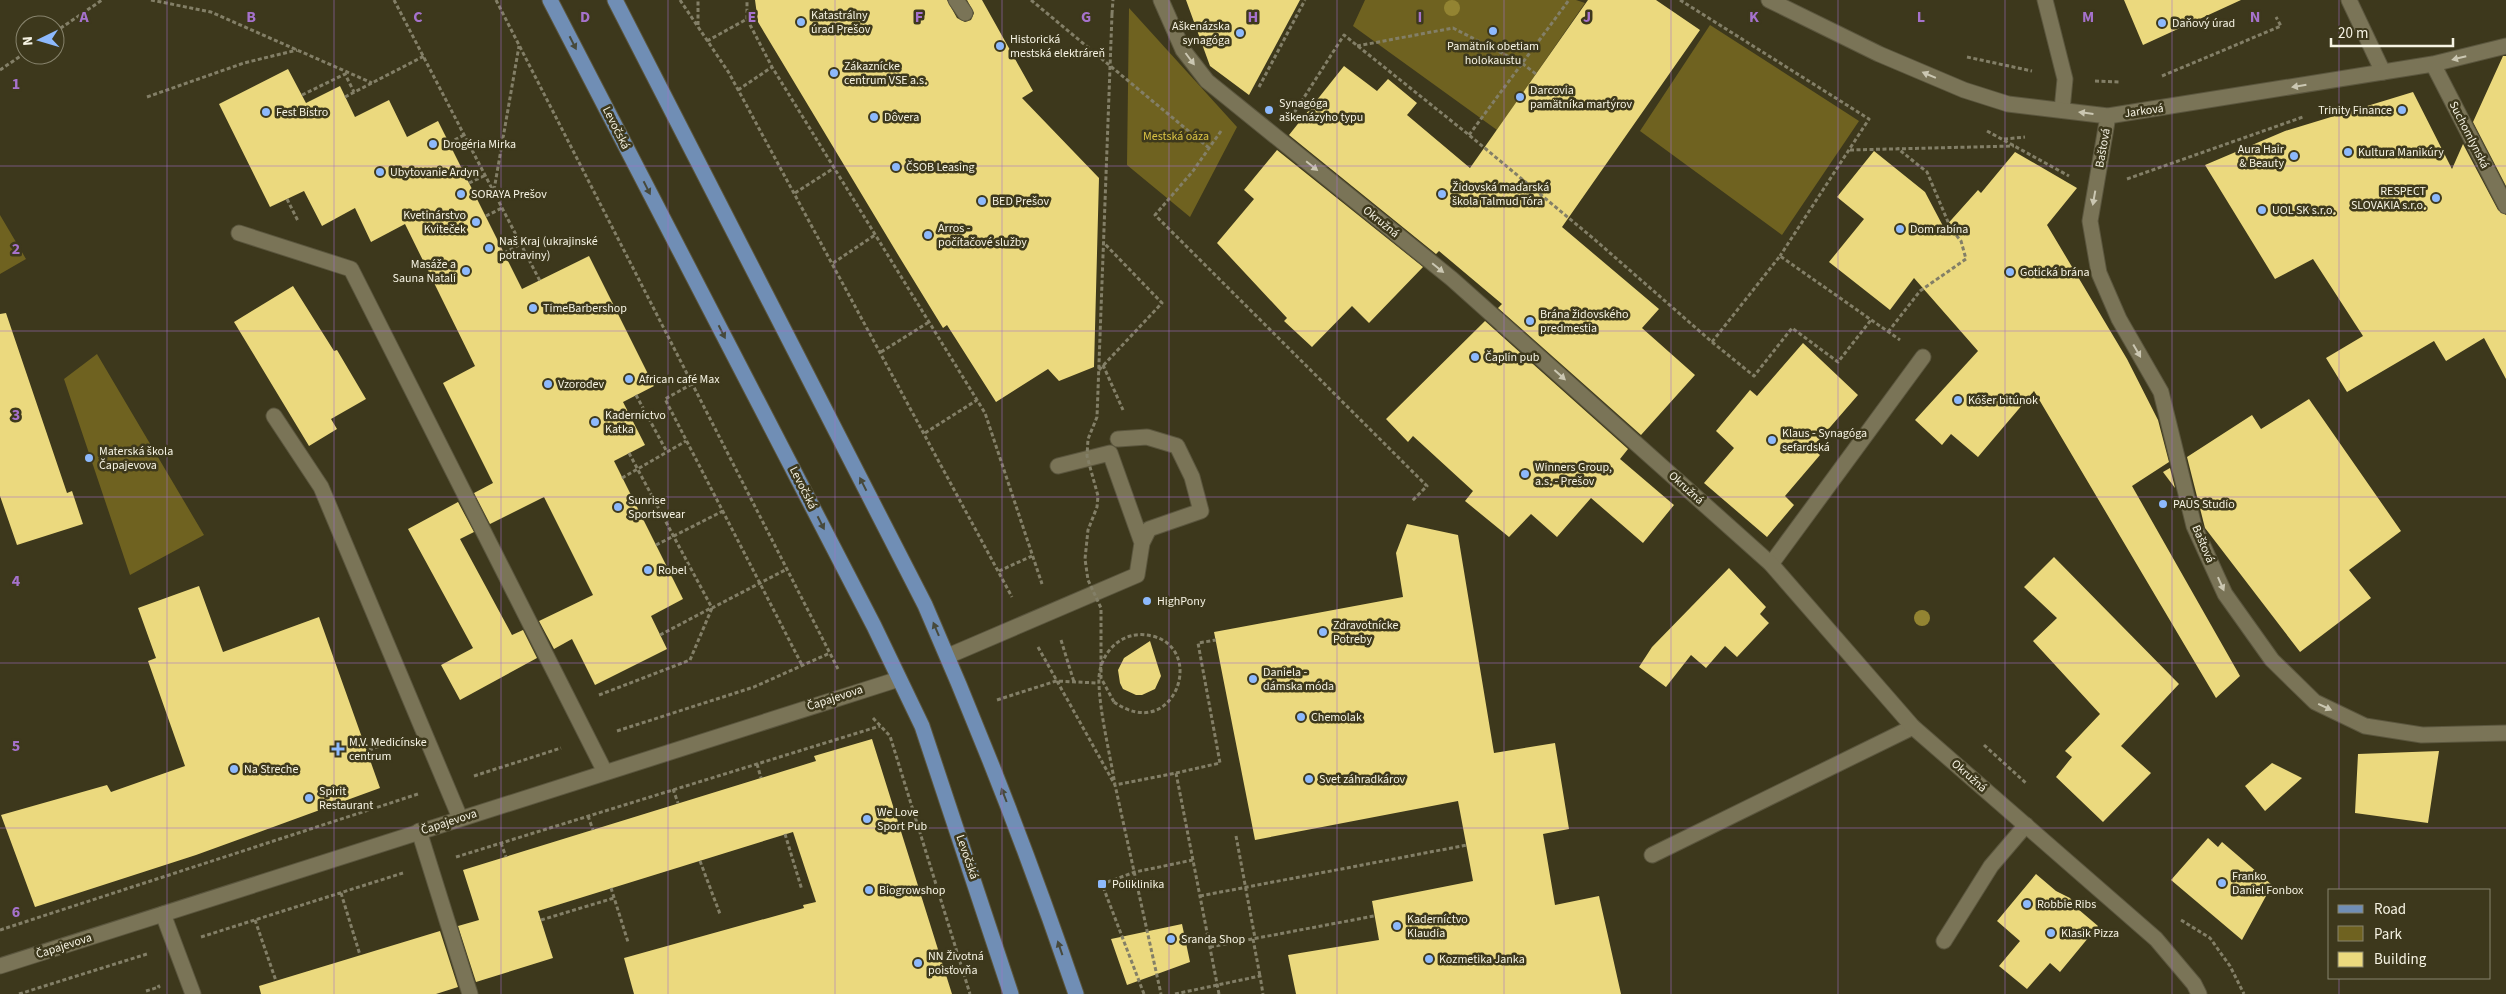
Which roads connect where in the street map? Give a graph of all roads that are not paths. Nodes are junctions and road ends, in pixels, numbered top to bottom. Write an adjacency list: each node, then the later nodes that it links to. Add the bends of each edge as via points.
1 (550, 0): 21 (main road, Levočská, one-way to 21)
2 (615, 0): 20 (main road, one-way to 2, via 925,605)
3 (1161, 0): 19 (street, Okružná, one-way to 19, via 1183,50 1207,81 1452,279)
4 (1769, 0): 10 (street, Jarková, one-way to 4, via 2008,104 1964,90 1879,54)
5 (2045, 0): 10 (street, via 2065,78)
6 (2349, 0): 9 (street)
7 (2506, 46): 8 (street, Jarková, one-way to 8)
8 (2433, 64): 9 (street, Jarková); 12 (street, Suchomlynská)
9 (2382, 72): 11 (street, Jarková, one-way to 11)
10 (2062, 110): 11 (street, Jarková, one-way to 10)
11 (2108, 116): 23 (street, Baštová, one-way to 23, via 2090,221 2099,273 2119,319 2161,392 2194,526 2225,594 2272,660 2315,702 2365,726 2422,735)
12 (2506, 206)
13 (239, 233): 24 (street, via 351,269)
14 (1923, 357): 19 (street)
15 (274, 416): 25 (street, via 321,487)
16 (1118, 439): 18 (street, via 1147,437 1177,446 1192,477 1201,511 1149,528)
17 (1058, 466): 18 (street, via 1110,454)
18 (1142, 543): 20 (street, via 1137,575)
19 (1772, 564): 22 (street, Okružná)
20 (948, 656): 35 (main road, one-way to 20, via 1046,907)
21 (899, 679): 24 (street, Čapajevova); 34 (main road, Levočská, via 922,726)
22 (1913, 728): 26 (street, Okružná); 28 (street)
23 (2506, 733)
24 (605, 772): 25 (street, Čapajevova)
25 (460, 818): 27 (street, Čapajevova)
26 (2026, 825): 30 (street, via 1991,866); 36 (street, Okružná, via 2156,939)
27 (419, 831): 29 (street, Čapajevova); 33 (street)
28 (1652, 855)
29 (163, 914): 31 (street, Čapajevova); 32 (street)
30 (1944, 941)
31 (0, 966)
32 (193, 994)
33 (470, 994)
34 (1011, 994)
35 (1076, 994)
36 (2199, 994)

